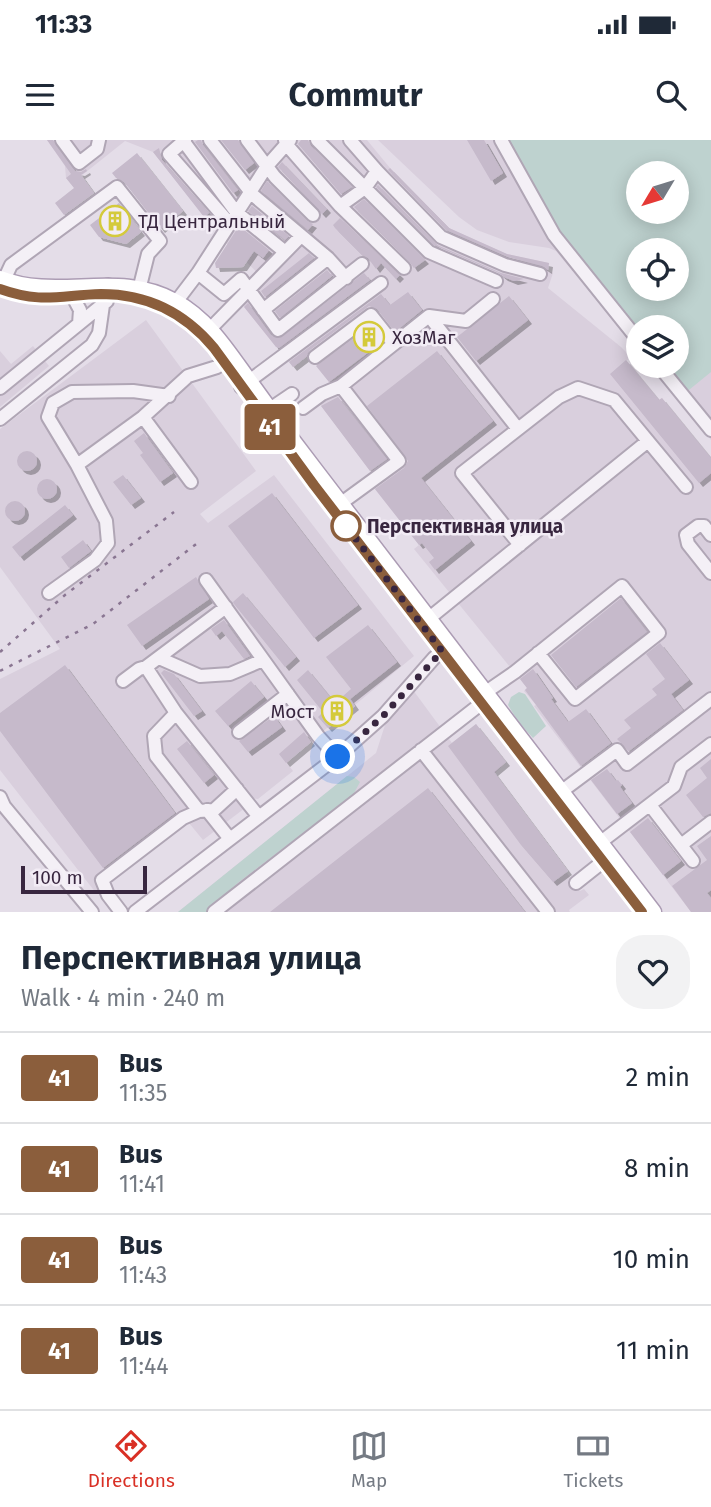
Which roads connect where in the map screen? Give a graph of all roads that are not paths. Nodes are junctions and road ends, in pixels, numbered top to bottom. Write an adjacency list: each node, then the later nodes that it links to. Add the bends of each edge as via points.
1 (62, 140): 2 (street, via 79,163 97,149)
2 (99, 140)
3 (210, 140): 13 (street)
4 (247, 140): 10 (street)
5 (317, 140): 12 (street)
6 (350, 140): 11 (street)
7 (501, 140): 38 (street, via 554,235)
8 (185, 141): 15 (street); 17 (street, via 169,154)
9 (287, 141): 10 (street); 14 (street)
10 (267, 166): 13 (street); 16 (street)
11 (377, 171): 12 (street); 24 (street, via 441,237 505,265)
12 (365, 188): 14 (street); 26 (street, via 429,252)
13 (250, 191): 15 (street); 18 (street)
14 (340, 206): 22 (street)
15 (236, 212): 17 (street); 19 (street)
16 (313, 215)
17 (230, 224): 23 (street)
18 (301, 236): 19 (street); 20 (street)
19 (284, 251): 29 (street)
20 (328, 258): 25 (street); 35 (street)
21 (362, 264): 25 (street)
22 (404, 268)
23 (198, 273): 29 (street, via 224,294 241,279); 34 (street)
24 (540, 274)
25 (346, 278): 35 (street, via 278,330)
26 (496, 281)
27 (381, 283): 44 (street)
28 (1, 285): 30 (street, via 11,265 117,187 160,241 148,254); 31 (main road); 32 (main road, via 37,298)
29 (247, 289): 35 (street); 39 (street)
30 (138, 293): 31 (main road); 34 (main road); 42 (main road, via 181,317)
31 (106, 295): 32 (main road); 37 (street); 52 (street, via 99,333 92,345)
32 (73, 297): 37 (street, via 80,310)
33 (493, 299): 36 (street, via 466,321)
34 (176, 302): 39 (main road)
35 (263, 310)
36 (429, 316): 40 (street); 53 (street)
37 (79, 324): 46 (street)
38 (626, 325)
39 (210, 329): 42 (main road)
40 (394, 344): 41 (street, via 371,315); 45 (street)
41 (315, 357)
42 (227, 359): 44 (main road); 48 (street, via 188,376)
43 (669, 378): 54 (street)
44 (245, 385): 50 (main road)
45 (341, 386): 49 (street); 59 (street, via 399,461)
46 (0, 388)
47 (292, 394): 50 (street)
48 (169, 396): 51 (street); 56 (street, via 133,391 72,392 53,403 48,417)
49 (303, 408)
50 (265, 412): 59 (main road); 66 (main road)
51 (143, 417): 56 (street); 57 (street)
52 (0, 418)
53 (518, 429): 55 (street, via 578,388 614,400); 61 (street, via 462,473)
54 (711, 430)
55 (648, 441): 58 (street); 61 (street)
56 (77, 465): 64 (street, via 106,521 108,543 95,560)
57 (191, 482)
58 (686, 488)
59 (341, 504): 66 (main road)
60 (711, 535): 62 (street, via 704,526 687,535 688,544)
61 (520, 545): 66 (street)
62 (711, 573)
63 (206, 580): 65 (street)
64 (49, 593)
65 (226, 607): 69 (street); 70 (street)
66 (425, 621): 67 (main road)
67 (446, 648): 74 (main road); 80 (street)
68 (538, 653): 68 (street, via 622,586 659,633 575,699); 74 (street)
69 (159, 658): 70 (street, via 200,677 230,674); 71 (street)
70 (264, 660): 73 (street)
71 (146, 667): 72 (street); 76 (street)
72 (123, 681)
73 (288, 694): 77 (street); 80 (street)
74 (484, 698): 79 (street); 82 (main road)
75 (711, 699): 82 (street, via 627,764 617,750)
76 (176, 713): 81 (street); 85 (street, via 154,736 156,756)
77 (239, 732)
78 (711, 744): 84 (street, via 681,767 674,786)
79 (421, 750): 96 (street); 97 (street)
80 (338, 757): 86 (street)
81 (237, 789): 85 (street, via 214,810); 86 (street)
82 (558, 794): 90 (main road)
83 (0, 796): 93 (street)
84 (650, 805): 89 (street); 90 (street)
85 (203, 811): 88 (street); 94 (street, via 183,818 102,880)
86 (259, 817): 88 (street)
87 (711, 822): 89 (street)
88 (230, 839): 95 (street)
89 (681, 845): 91 (street)
90 (602, 852): 92 (street); 98 (main road); 99 (main road)
91 (692, 861)
92 (576, 883)
93 (92, 912)
94 (121, 912)
95 (135, 912)
96 (214, 912)
97 (548, 912)
98 (642, 912)
99 (653, 912)

